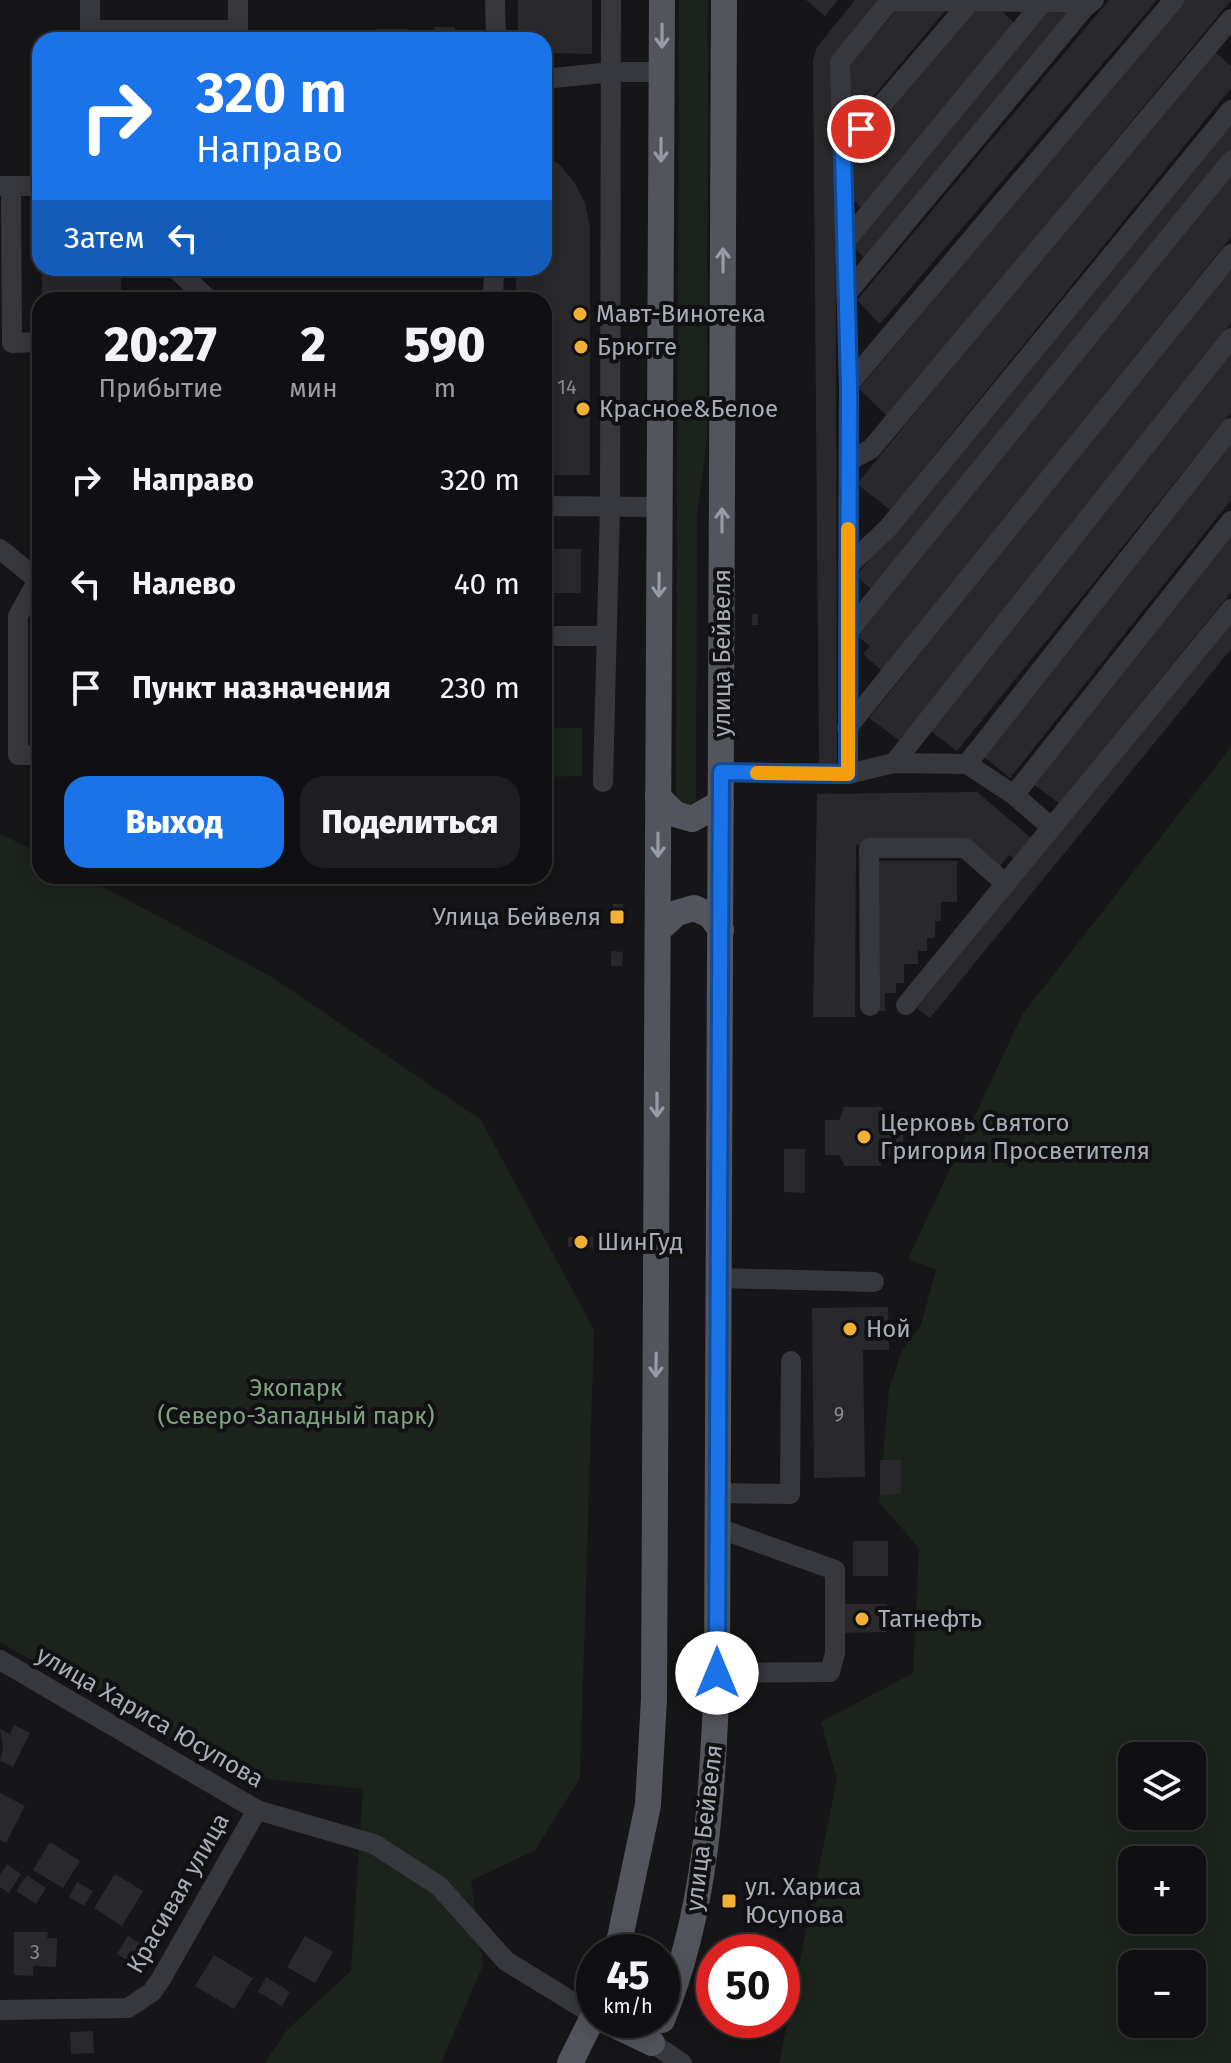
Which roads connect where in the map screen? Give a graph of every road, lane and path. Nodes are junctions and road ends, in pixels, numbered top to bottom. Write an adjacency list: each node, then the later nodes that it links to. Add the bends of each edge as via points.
1 (90, 0): 12 (street, via 90,30)
2 (238, 0): 13 (street)
3 (495, 0): 14 (street)
4 (611, 0): 15 (street)
5 (662, 0): 16 (main road, one-way to 16)
6 (724, 0): 49 (main road, улица Бейвеля, one-way to 6)
7 (1174, 0): 30 (street)
8 (970, 2): 9 (street); 19 (street); 19 (street, via 890,1 840,62)
9 (1043, 2): 10 (street); 23 (street)
10 (1089, 4): 27 (street)
11 (1231, 19): 32 (street, via 871,449)
12 (149, 32)
13 (238, 32)
14 (496, 32)
15 (612, 72): 16 (street); 17 (street); 34 (street)
16 (662, 72): 35 (main road, one-way to 35)
17 (552, 78)
18 (1231, 110): 38 (street, via 888,528)
19 (843, 150): 23 (street)
20 (1231, 161): 42 (street)
21 (6, 186): 22 (street); 29 (street, via 12,343)
22 (32, 186)
23 (845, 242): 27 (street)
24 (1231, 254): 45 (street)
25 (184, 276): 26 (street)
26 (200, 292)
27 (847, 293): 30 (street)
28 (1231, 338): 47 (street)
29 (32, 342)
30 (849, 384): 32 (street)
31 (1231, 428): 48 (street)
32 (849, 461): 38 (street)
33 (552, 506): 34 (street)
34 (610, 506): 35 (street); 44 (street)
35 (659, 507): 53 (main road, one-way to 53)
36 (1231, 521): 52 (street)
37 (0, 549): 39 (street)
38 (848, 566): 42 (street)
39 (32, 574)
40 (32, 592): 46 (street, via 18,616 18,755)
41 (1231, 609): 55 (street)
42 (848, 632): 45 (street)
43 (552, 636): 44 (street)
44 (604, 636): 51 (street)
45 (847, 728): 50 (street)
46 (32, 755)
47 (894, 763): 48 (street); 50 (street)
48 (967, 764): 52 (street)
49 (721, 772): 50 (street); 54 (main road, улица Бейвеля)
50 (848, 774)
51 (603, 782)
52 (1014, 795): 55 (street)
53 (658, 797): 54 (main road, via 675,814 692,819); 57 (main road, one-way to 57)
54 (721, 803): 58 (main road, улица Бейвеля)
55 (1052, 828): 56 (street)
56 (1006, 884): 59 (street); 60 (street, via 965,848 869,848)
57 (658, 930): 58 (main road, via 677,913 694,908 710,915); 69 (main road, one-way to 69, via 654,1699 648,1805)
58 (721, 930): 61 (main road, улица Бейвеля)
59 (906, 1005)
60 (870, 1006)
61 (719, 1278): 62 (street); 64 (main road, улица Бейвеля)
62 (874, 1282)
63 (791, 1361): 64 (street, via 790,1494)
64 (718, 1493): 65 (main road, улица Бейвеля)
65 (718, 1528): 67 (main road, улица Бейвеля); 67 (street, via 835,1570 835,1653 830,1672)
66 (0, 1660): 68 (street, улица Хариса Юсупова)
67 (717, 1673): 70 (main road, улица Бейвеля, via 705,1854)
68 (257, 1810): 71 (street, улица Хариса Юсупова, via 374,1844 439,1886 506,1961); 72 (street, Красивая улица, via 161,1979 141,2001 112,2011)
69 (621, 1934)
70 (680, 1961)
71 (576, 2004)
72 (0, 2010)
73 (582, 2038): 75 (main road)
74 (657, 2038): 76 (street)
75 (570, 2063)
76 (682, 2063)

